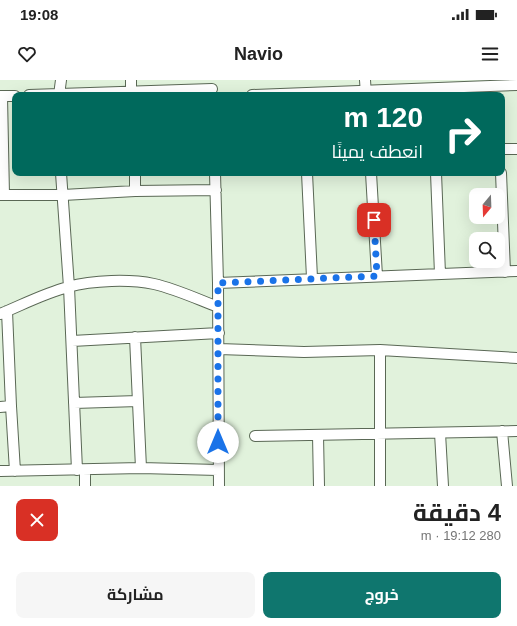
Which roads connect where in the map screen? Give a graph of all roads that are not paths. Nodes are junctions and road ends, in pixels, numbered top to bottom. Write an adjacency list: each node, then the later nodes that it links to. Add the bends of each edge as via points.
1 (61, 80): 7 (street)
2 (131, 80): 8 (street)
3 (365, 80): 10 (street)
4 (517, 84): 5 (street)
5 (460, 87): 11 (street)
6 (212, 88): 9 (street)
7 (59, 92)
8 (131, 92)
9 (147, 92)
10 (366, 92)
11 (382, 92)
12 (1, 96): 13 (street); 25 (street)
13 (12, 96)
14 (505, 149): 15 (street)
15 (517, 149)
16 (62, 176): 26 (street)
17 (135, 176): 24 (street)
18 (215, 176): 23 (street)
19 (307, 176): 31 (street)
20 (371, 176): 30 (street)
21 (436, 176): 29 (street)
22 (501, 176): 28 (street)
23 (216, 190): 24 (street); 32 (street)
24 (135, 191): 26 (street)
25 (2, 195): 26 (street)
26 (63, 195): 33 (street)
27 (517, 271): 28 (street)
28 (505, 272): 29 (street)
29 (440, 274): 30 (street)
30 (377, 276): 31 (street)
31 (312, 278): 32 (street)
32 (218, 283): 34 (street)
33 (69, 287): 34 (street, via 102,282 154,284); 35 (street); 38 (street)
34 (218, 307): 36 (street)
35 (4, 313): 44 (street)
36 (219, 333): 37 (street); 39 (street)
37 (135, 337): 38 (street); 42 (street)
38 (72, 341): 43 (street)
39 (219, 349): 40 (street, via 304,352); 54 (street)
40 (380, 350): 41 (street); 49 (street)
41 (515, 361)
42 (138, 401): 43 (street); 52 (street)
43 (74, 403): 53 (street)
44 (11, 406): 45 (street); 56 (street)
45 (0, 407)
46 (502, 431): 47 (street); 48 (street); 62 (street)
47 (517, 431)
48 (440, 433): 49 (street); 61 (street)
49 (380, 434): 50 (street); 60 (street)
50 (318, 435): 51 (street); 59 (street)
51 (255, 436)
52 (141, 468): 53 (street); 54 (street)
53 (81, 470): 56 (street); 57 (street)
54 (218, 470): 58 (street)
55 (0, 471): 56 (street)
56 (15, 471)
57 (85, 486)
58 (219, 486)
59 (319, 486)
60 (380, 486)
61 (443, 486)
62 (507, 486)

